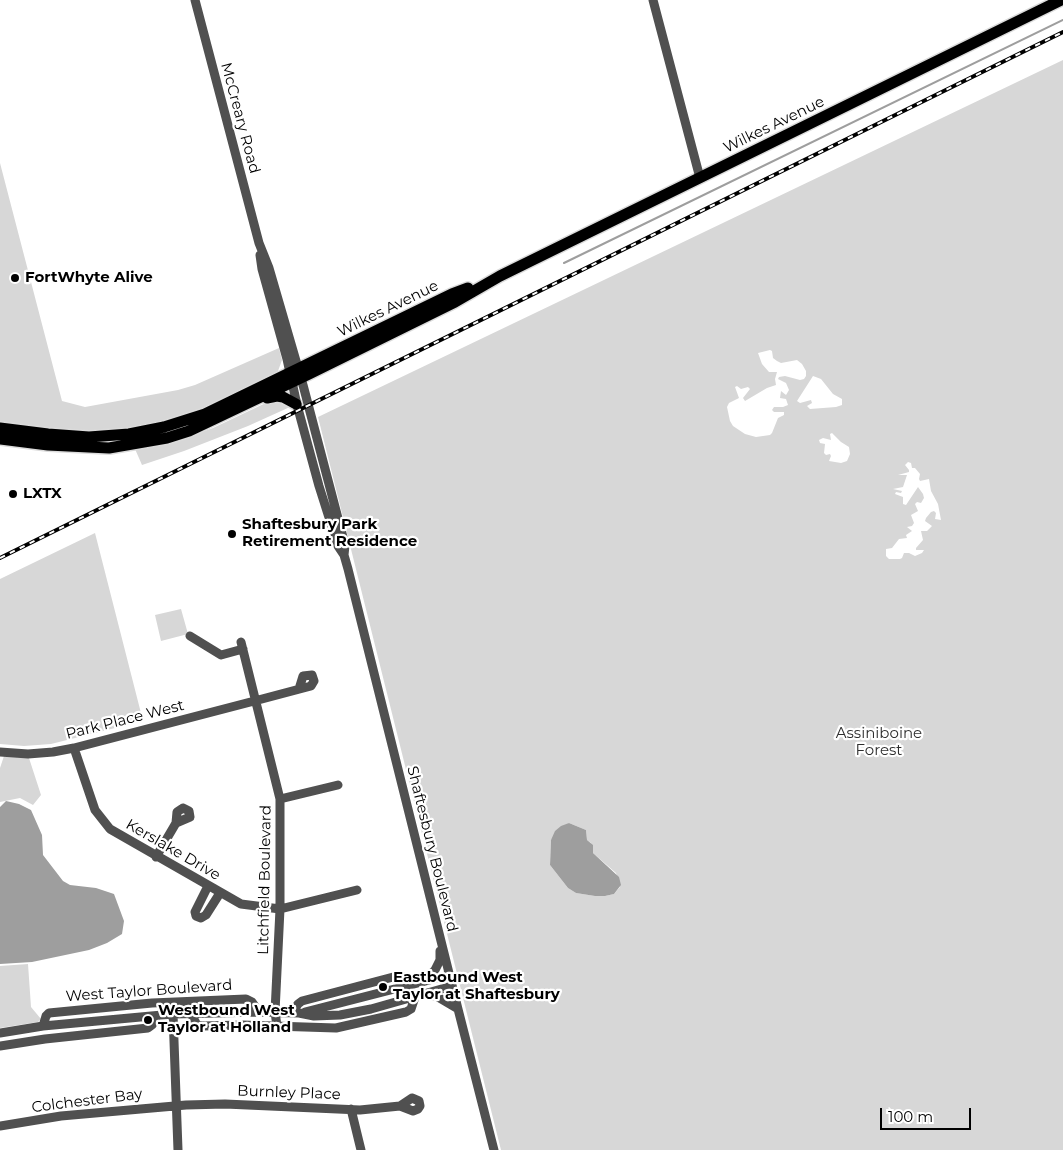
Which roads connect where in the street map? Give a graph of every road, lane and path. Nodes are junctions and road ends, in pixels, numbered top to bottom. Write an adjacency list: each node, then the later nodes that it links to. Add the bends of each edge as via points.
1 (195, 0): 5 (street, McCreary Road)
2 (653, 0): 4 (street)
3 (1061, 0): 4 (main road, Wilkes Avenue)
4 (700, 178): 5 (main road, Wilkes Avenue, via 500,276 452,294)
5 (295, 375): 6 (street, Shaftesbury Boulevard); 7 (main road); 8 (main road, via 205,414 129,434 89,437); 10 (street, Shaftesbury Boulevard, via 345,545)
6 (296, 404): 7 (main road, via 277,396); 10 (street, Shaftesbury Boulevard, via 338,546)
7 (235, 410): 9 (main road, via 180,434 130,445 89,448)
8 (0, 428)
9 (0, 439)
10 (344, 555): 24 (street, Shaftesbury Boulevard)
11 (190, 636): 13 (street, Litchfield Boulevard, via 221,655 242,646)
12 (299, 689): 13 (street, Park Place West)
13 (256, 700): 14 (street, Park Place West); 17 (street, Litchfield Boulevard)
14 (74, 748): 15 (street, Park Place West, via 28,754); 19 (street, Kerslake Drive, via 95,810 110,829)
15 (0, 752)
16 (338, 785): 17 (street)
17 (280, 799): 23 (street, Litchfield Boulevard)
18 (176, 823): 19 (street)
19 (156, 857): 20 (street, Kerslake Drive)
20 (208, 886): 22 (street, Kerslake Drive); 22 (street, via 196,916 206,915)
21 (357, 890): 23 (street)
22 (220, 893): 23 (street, Kerslake Drive, via 241,904)
23 (280, 909): 31 (street, Litchfield Boulevard)
24 (440, 940): 25 (street, Shaftesbury Boulevard); 26 (street, via 440,960 436,970)
25 (449, 974): 26 (street); 27 (street, Shaftesbury Boulevard)
26 (416, 983): 32 (street, via 397,976 302,1001)
27 (452, 986): 28 (street, West Taylor Boulevard); 29 (street, Shaftesbury Boulevard)
28 (419, 996): 29 (street, via 436,996); 32 (street, West Taylor Boulevard, via 340,1015); 37 (street, West Taylor Boulevard, via 406,1012 344,1028)
29 (458, 1009): 46 (street, Shaftesbury Boulevard)
30 (259, 1012): 31 (street, West Taylor Boulevard); 34 (street, West Taylor Boulevard); 36 (street, West Taylor Boulevard, via 246,998 152,1003 49,1013)
31 (275, 1012): 32 (street, West Taylor Boulevard); 37 (street, Litchfield Boulevard)
32 (296, 1013)
33 (173, 1014): 34 (street, West Taylor Boulevard); 35 (street, West Taylor Boulevard); 40 (street)
34 (191, 1014): 37 (street, West Taylor Boulevard, via 197,1025 203,1026)
35 (157, 1016): 36 (street, West Taylor Boulevard); 39 (street, West Taylor Boulevard, via 148,1028)
36 (43, 1026): 38 (street, West Taylor Boulevard)
37 (277, 1026)
38 (0, 1033)
39 (0, 1046)
40 (177, 1106): 42 (street, Burnley Place, via 225,1104); 43 (street, Colchester Bay, via 61,1116); 44 (street)
41 (400, 1106): 42 (street, Burnley Place)
42 (351, 1110): 45 (street)
43 (0, 1126)
44 (178, 1150)
45 (361, 1150)
46 (494, 1150)

